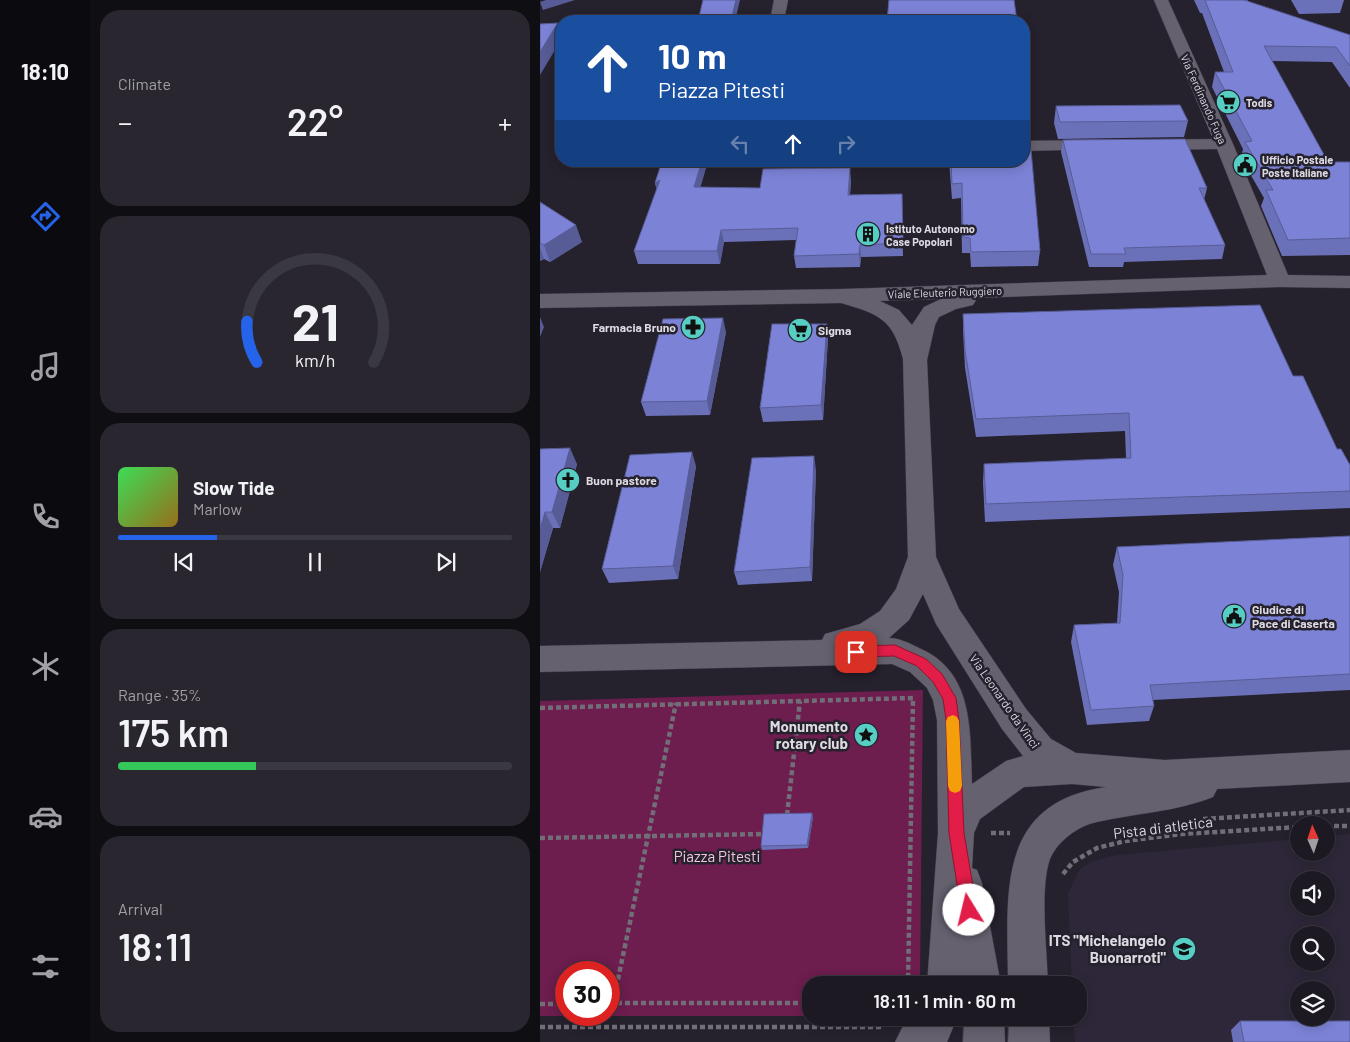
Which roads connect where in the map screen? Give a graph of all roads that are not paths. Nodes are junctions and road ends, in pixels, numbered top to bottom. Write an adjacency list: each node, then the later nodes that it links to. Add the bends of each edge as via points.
1 (781, 0): 3 (street)
2 (1161, 0): 4 (street, Via Ferdinando Fuga)
3 (779, 15)
4 (1224, 144): 5 (street); 6 (street, Via Ferdinando Fuga)
5 (1030, 146)
6 (1280, 282): 7 (street, Viale Eleuterio Ruggiero); 8 (street, Viale Eleuterio Ruggiero)
7 (1350, 282)
8 (1008, 290): 9 (street, Viale Eleuterio Ruggiero); 11 (street, Via Leonardo da Vinci, via 937,306 924,320)
9 (843, 296): 10 (street, Viale Eleuterio Ruggiero); 11 (street, Via Leonardo da Vinci, via 882,309 901,322 912,340)
10 (540, 301)
11 (916, 360): 12 (street, Via Leonardo da Vinci)
12 (922, 557): 13 (street, Via Leonardo da Vinci, via 915,582 892,620 871,633); 16 (street, Via Leonardo da Vinci, via 947,615 1014,719 1039,750)
13 (799, 653): 14 (street); 18 (street, via 895,651 921,662 938,678 949,698 953,720)
14 (540, 659)
15 (1350, 766): 17 (street, Via Leonardo da Vinci)
16 (1072, 768): 17 (street, Via Leonardo da Vinci, via 1165,776); 18 (street, via 1018,772 968,807)
17 (1245, 772): 21 (street, via 1176,794 1096,805 1069,814 1047,832 1032,857 1027,891)
18 (956, 833): 19 (street); 20 (street)
19 (948, 976)
20 (980, 976)
21 (1028, 976)
22 (934, 1026): 25 (street)
23 (984, 1026): 26 (street)
24 (1029, 1026): 27 (street)
25 (905, 1035)
26 (984, 1042)
27 (1029, 1042)

